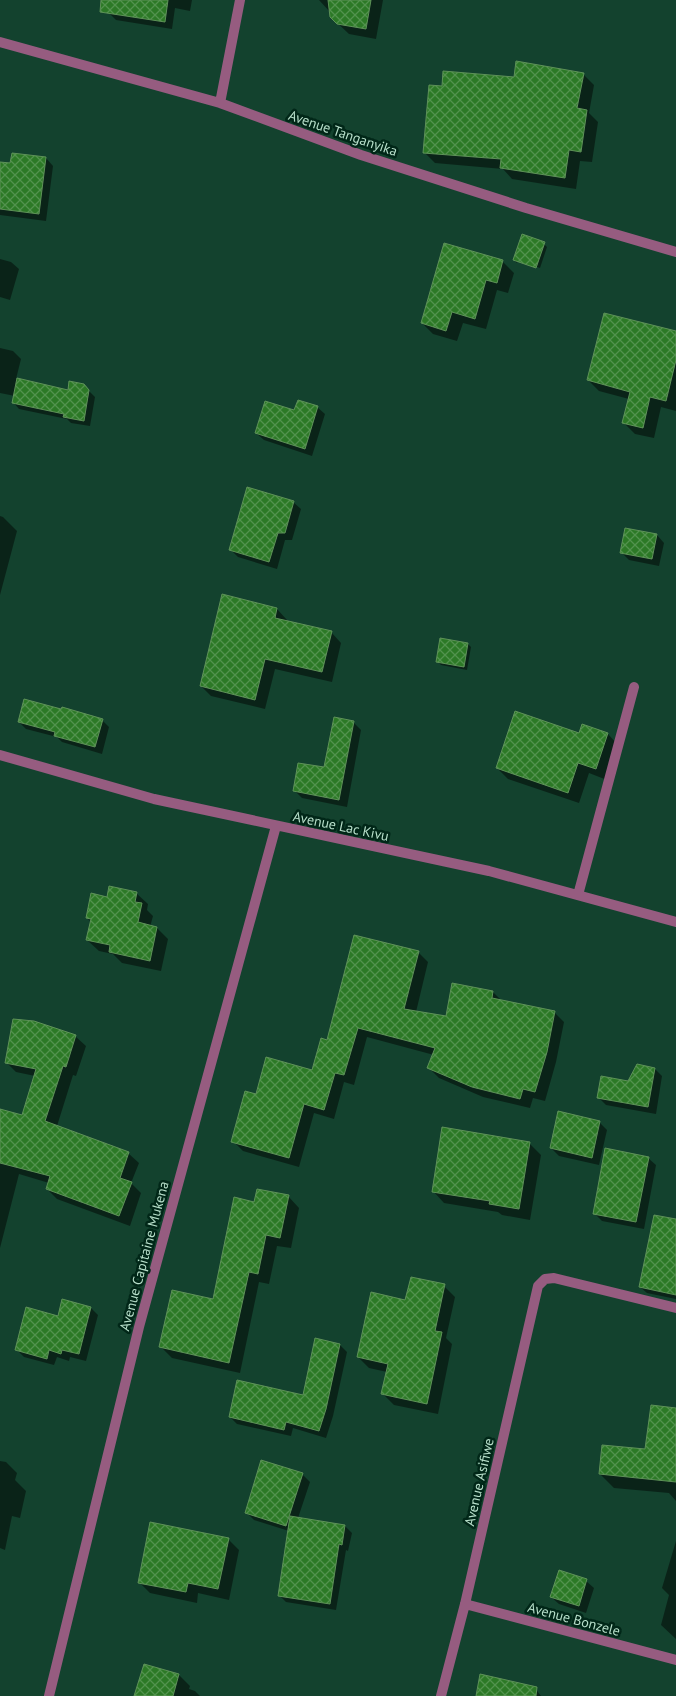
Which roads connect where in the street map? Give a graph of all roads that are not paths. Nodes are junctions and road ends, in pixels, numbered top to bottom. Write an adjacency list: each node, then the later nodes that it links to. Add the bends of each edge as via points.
1 (240, 0): 3 (street)
2 (0, 42): 3 (street, Avenue Tanganyika)
3 (220, 104): 4 (street, Avenue Tanganyika, via 370,158)
4 (676, 252)
5 (634, 687): 8 (street)
6 (0, 754): 7 (street, Avenue Lac Kivu, via 154,799)
7 (276, 826): 8 (street, Avenue Lac Kivu, via 489,871); 13 (street, Avenue Capitaine Mukena, via 139,1327)
8 (578, 895): 9 (street, Avenue Lac Kivu)
9 (676, 922)
10 (676, 1308): 11 (street, Avenue Asifiwe, via 548,1278 538,1286)
11 (465, 1604): 12 (street, Avenue Bonzele); 14 (street, Avenue Asifiwe)
12 (676, 1660)
13 (49, 1696)
14 (441, 1696)

